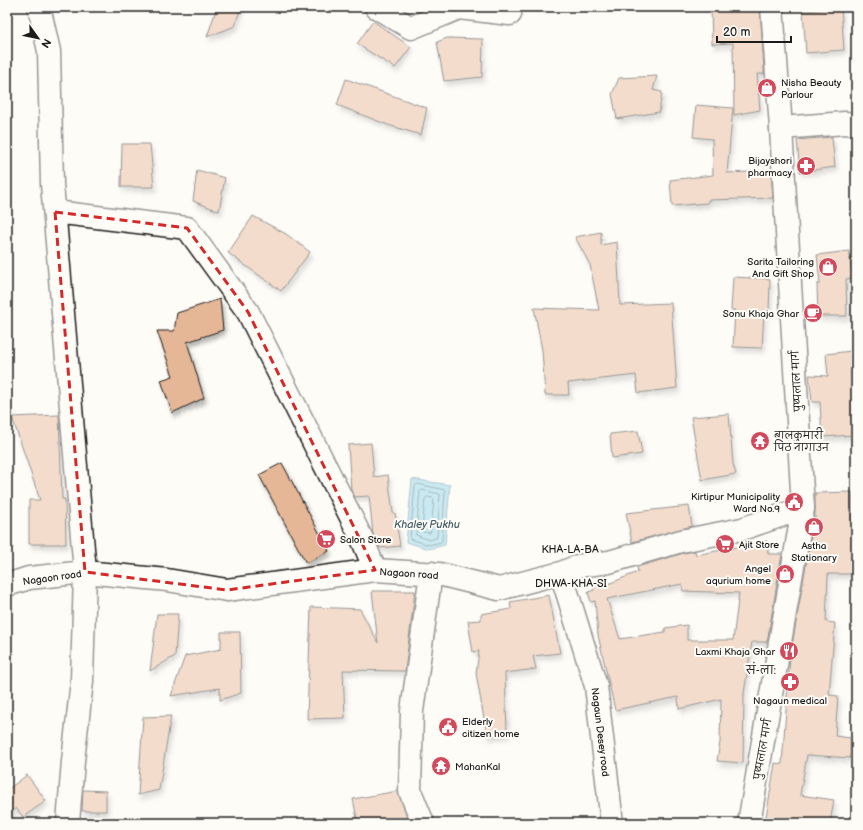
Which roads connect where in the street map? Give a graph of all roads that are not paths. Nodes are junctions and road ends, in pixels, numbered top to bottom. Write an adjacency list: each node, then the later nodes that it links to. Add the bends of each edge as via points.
1 (39, 7): 7 (street, via 49,51)
2 (376, 7): 4 (street, via 410,28 460,8)
3 (772, 7): 6 (street, पुष्पलाल मार्ग)
4 (510, 14)
5 (856, 124): 6 (street)
6 (781, 128): 8 (street, पुष्पलाल मार्ग)
7 (55, 212): 9 (street, via 187,228 248,312 363,540); 10 (street)
8 (803, 508): 12 (street, Nagaon road, via 742,529 681,541 609,562 578,566); 17 (street, पुष्पलाल मार्ग)
9 (375, 570): 10 (street, Nagaon road, via 227,590 167,580); 11 (street, Nagaon road)
10 (85, 572): 13 (street, Nagaon road, via 30,578); 14 (street, via 82,681)
11 (431, 573): 12 (street, Nagaon road, via 499,589); 15 (street, via 412,711 410,777 410,791)
12 (561, 573): 16 (street, Nagaun Desey road, via 596,686)
13 (7, 586)
14 (68, 823)
15 (424, 823)
16 (612, 823)
17 (748, 823)

